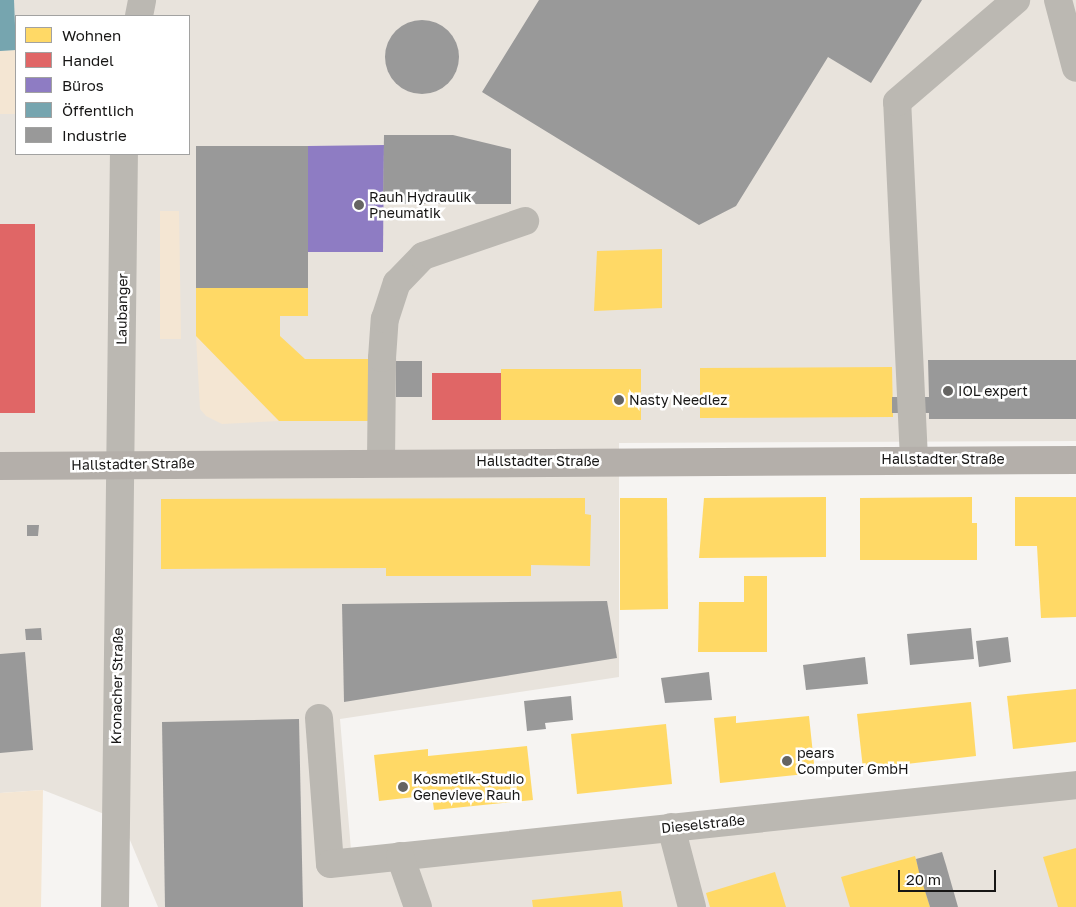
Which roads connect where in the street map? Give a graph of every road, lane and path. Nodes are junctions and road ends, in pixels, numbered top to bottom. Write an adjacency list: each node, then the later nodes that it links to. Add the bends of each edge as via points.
1 (142, 0): 4 (street)
2 (1016, 0): 8 (street, via 897,102)
3 (1058, 0): 5 (street)
4 (139, 15)
5 (1076, 68)
6 (124, 155): 11 (street, Laubanger)
7 (525, 222): 10 (street, via 423,256 397,283 385,319)
8 (914, 459): 9 (main road, Hallstadter Straße); 10 (main road, Hallstadter Straße)
9 (1076, 460)
10 (381, 462): 11 (main road, Hallstadter Straße)
11 (120, 464): 12 (main road, Hallstadter Straße); 17 (street, Kronacher Straße)
12 (0, 466)
13 (319, 718): 16 (street, Dieselstraße, via 330,864)
14 (1076, 785): 15 (street, Dieselstraße)
15 (671, 827): 16 (street, Dieselstraße); 19 (street)
16 (400, 856): 18 (street)
17 (115, 907)
18 (418, 907)
19 (692, 907)

